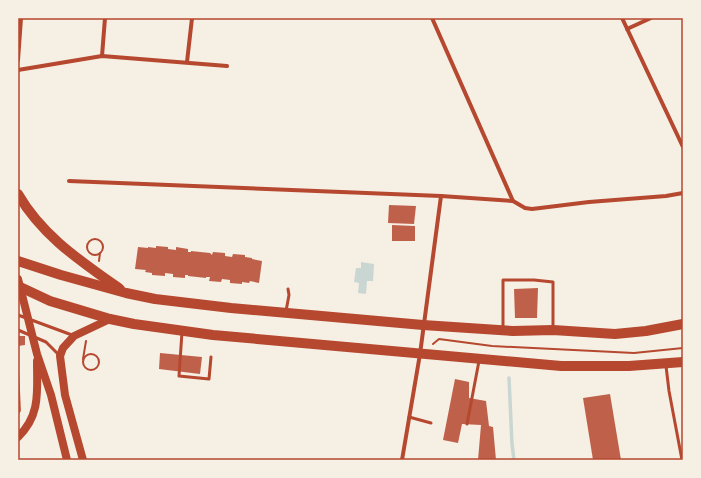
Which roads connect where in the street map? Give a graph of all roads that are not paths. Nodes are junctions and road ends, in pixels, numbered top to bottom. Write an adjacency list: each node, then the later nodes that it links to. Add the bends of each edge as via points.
1 (21, 18): 9 (street)
2 (105, 18): 8 (street)
3 (192, 18): 10 (street)
4 (432, 18): 18 (street)
5 (622, 18): 7 (street)
6 (651, 18): 7 (street)
7 (627, 29): 13 (street)
8 (102, 56): 10 (street); 12 (street)
9 (18, 60)
10 (187, 62): 11 (street)
11 (227, 66)
12 (18, 70)
13 (683, 147)
14 (68, 181): 17 (street)
15 (683, 193): 18 (street, via 532,209)
16 (18, 194): 23 (highway, via 34,218 53,239)
17 (441, 196): 18 (street); 28 (street)
18 (514, 201)
19 (18, 261): 23 (highway)
20 (18, 279): 34 (main road)
21 (18, 286): 26 (highway, via 50,301)
22 (288, 289): 24 (lane)
23 (126, 293): 24 (highway, via 192,304)
24 (286, 313): 28 (highway)
25 (18, 315): 33 (lane)
26 (110, 319): 32 (highway); 33 (main road)
27 (683, 324): 31 (highway, via 615,334)
28 (423, 325): 30 (highway); 35 (street)
29 (18, 330): 36 (lane, via 46,342)
30 (503, 330): 31 (highway); 31 (lane, via 503,280 534,280 553,282)
31 (553, 330)
32 (182, 331): 35 (highway); 37 (lane, via 179,376 209,379)
33 (74, 336): 36 (main road, via 63,348)
34 (37, 354): 44 (main road, via 36,406 27,427); 45 (main road, via 51,395)
35 (420, 354): 38 (highway); 41 (street)
36 (60, 356): 46 (main road, via 65,395)
37 (211, 357)
38 (479, 359): 40 (highway, via 561,366); 43 (lane)
39 (683, 362): 40 (highway)
40 (666, 364): 48 (lane)
41 (409, 417): 42 (lane); 47 (street)
42 (431, 423)
43 (467, 424)
44 (18, 437)
45 (67, 460)
46 (83, 460)
47 (402, 460)
48 (682, 460)

